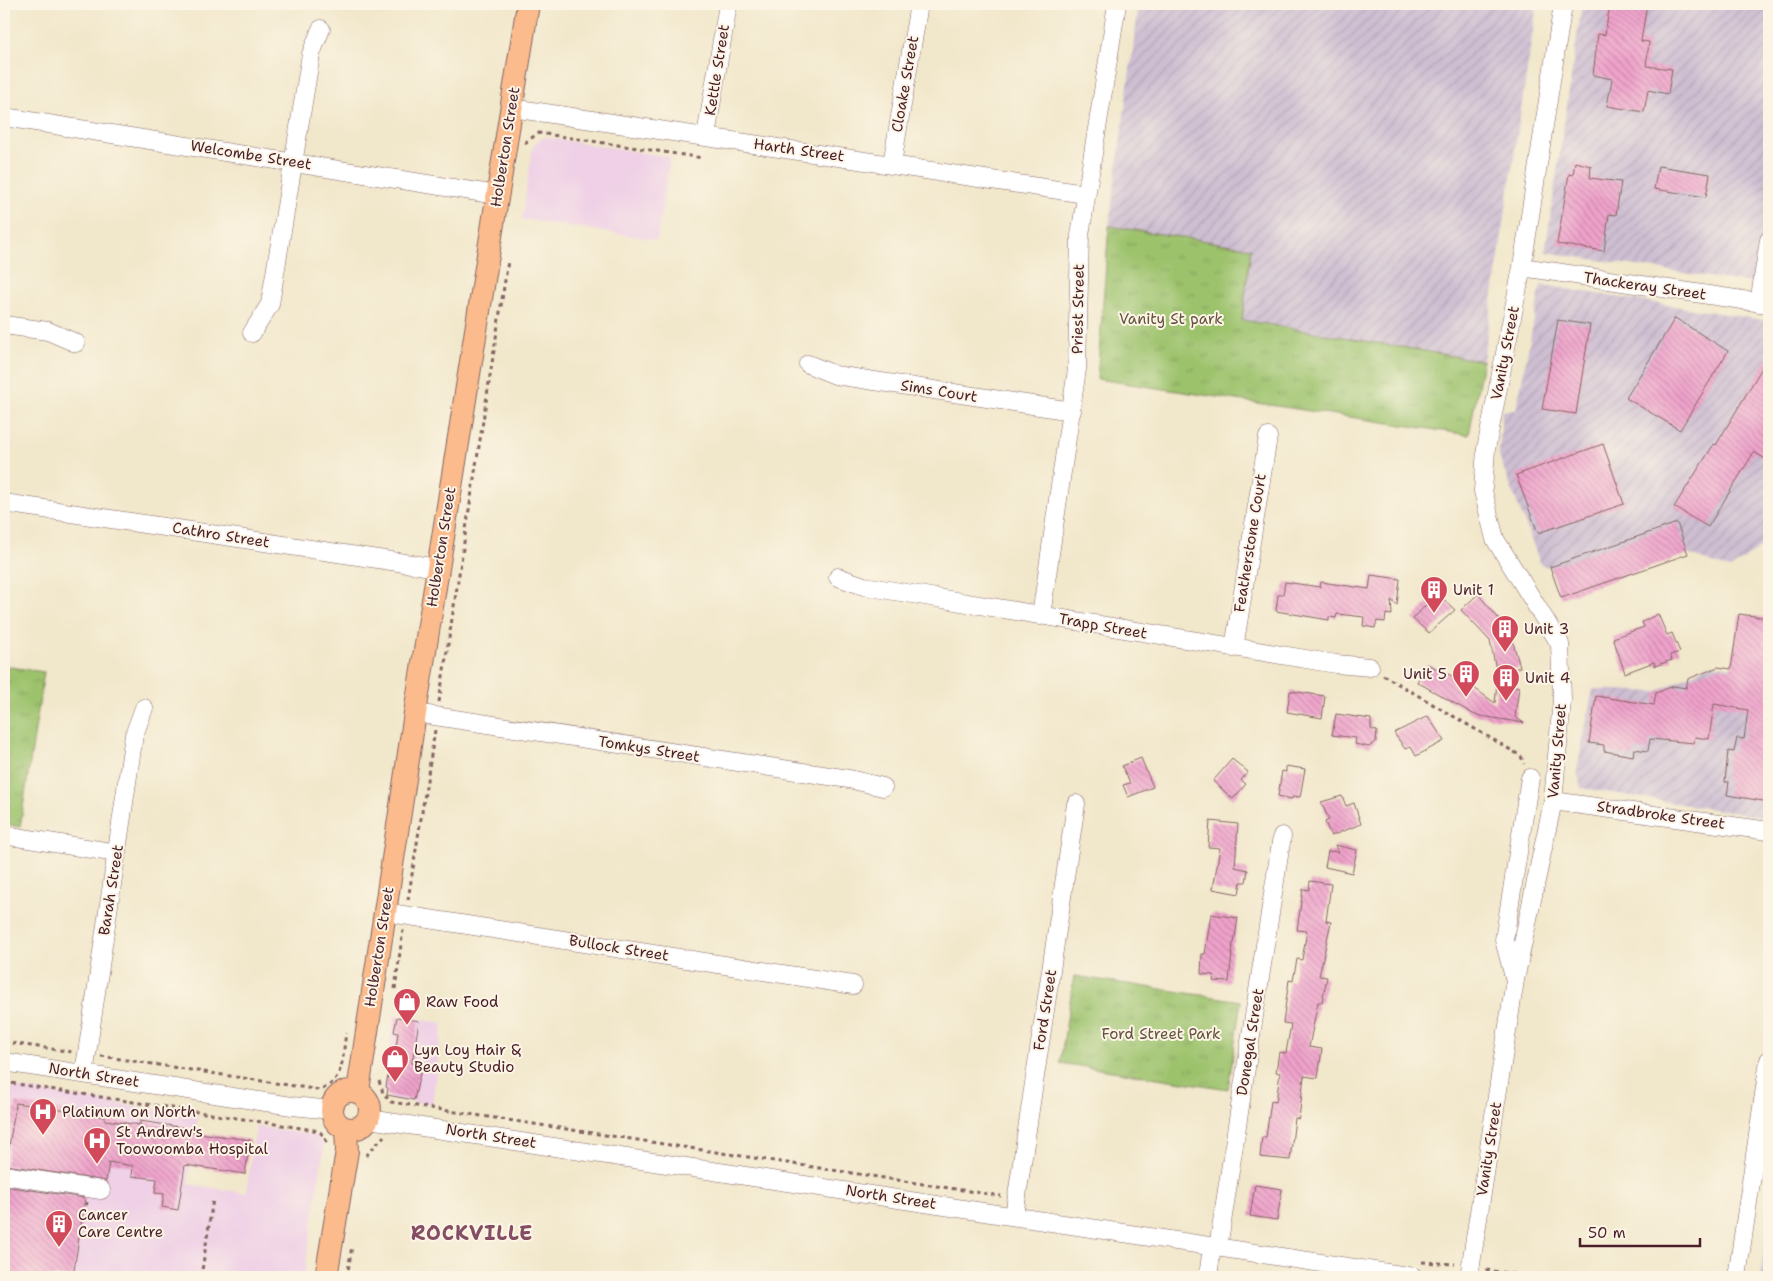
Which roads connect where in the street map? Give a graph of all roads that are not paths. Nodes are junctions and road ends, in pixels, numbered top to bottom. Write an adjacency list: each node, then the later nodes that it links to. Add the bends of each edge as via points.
1 (528, 4): 7 (main road, Holberton Street)
2 (728, 4): 9 (street, Kettle Street)
3 (919, 4): 11 (street, Cloake Street)
4 (1117, 4): 12 (street, Priest Street)
5 (1563, 4): 15 (street, Vanity Street)
6 (321, 29): 10 (street, via 311,54)
7 (512, 108): 9 (street, Harth Street); 13 (main road, Holberton Street)
8 (4, 117): 10 (street, Welcombe Street)
9 (706, 136): 11 (street, Harth Street)
10 (293, 162): 13 (street, Welcombe Street); 18 (street, via 270,304)
11 (892, 164): 12 (street, Harth Street)
12 (1085, 194): 21 (street, Priest Street, via 1080,234 1078,369)
13 (497, 195): 24 (main road, Holberton Street)
14 (1769, 240): 16 (street)
15 (1522, 267): 16 (street, Thackeray Street); 33 (street, Vanity Street, via 1486,449 1482,491 1495,540 1560,644 1562,700)
16 (1764, 303)
17 (4, 326): 19 (street, via 48,331)
18 (252, 333)
19 (76, 343)
20 (808, 364): 21 (street, Sims Court, via 835,375)
21 (1072, 411): 26 (street, Priest Street)
22 (1268, 437): 27 (street, Featherstone Court)
23 (4, 503): 24 (street, Cathro Street)
24 (438, 568): 30 (main road, Holberton Street)
25 (838, 577): 26 (street, Trapp Street, via 864,586)
26 (1041, 616): 27 (street, Trapp Street)
27 (1234, 648): 28 (street, Trapp Street)
28 (1370, 667)
29 (144, 708): 38 (street, Barah Street, via 134,734)
30 (415, 713): 32 (street, Tomkys Street); 39 (main road, Holberton Street)
31 (1530, 778): 40 (street, via 1504,940)
32 (883, 786)
33 (1553, 801): 35 (street, Stradbroke Street); 40 (street, Vanity Street)
34 (1076, 804): 51 (street, Ford Street)
35 (1769, 831)
36 (4, 835): 38 (street)
37 (1282, 836): 52 (street, Donegal Street)
38 (117, 853): 44 (street, Barah Street)
39 (395, 914): 41 (street, Bullock Street); 45 (main road, Holberton Street)
40 (1515, 980): 56 (street, Vanity Street)
41 (853, 985)
42 (1769, 1060): 57 (street)
43 (4, 1062): 44 (street, North Street)
44 (84, 1074): 46 (street, North Street)
45 (358, 1091): 46 (main road, via 346,1091 338,1096); 47 (main road, via 371,1106)
46 (332, 1110): 48 (main road, via 338,1124)
47 (369, 1119): 48 (main road, via 361,1127); 51 (street, North Street)
48 (346, 1128): 53 (main road, via 347,1151)
49 (4, 1175): 50 (street)
50 (101, 1190)
51 (1014, 1216): 52 (street, North Street)
52 (1215, 1247): 54 (street, Donegal Street); 55 (street, North Street)
53 (326, 1277)
54 (1208, 1277)
55 (1414, 1277)
56 (1469, 1277)
57 (1737, 1277)

